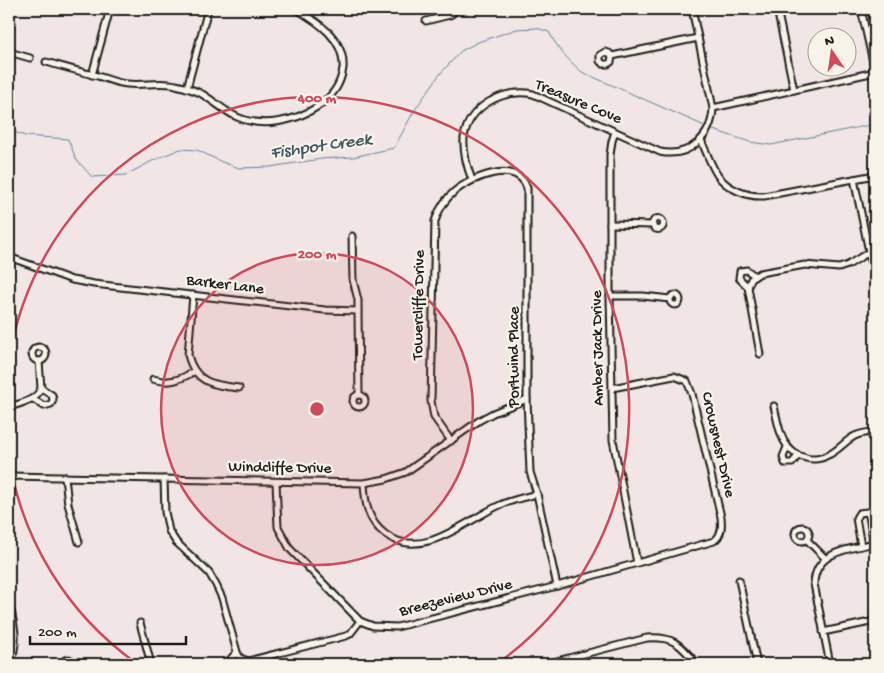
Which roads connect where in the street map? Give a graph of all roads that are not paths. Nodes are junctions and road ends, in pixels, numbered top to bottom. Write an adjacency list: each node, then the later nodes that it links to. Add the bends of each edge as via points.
1 (110, 9): 17 (street)
2 (208, 9): 18 (street)
3 (296, 9): 9 (street)
4 (310, 9): 9 (street)
5 (454, 9): 10 (street, via 450,15)
6 (692, 9): 11 (street)
7 (777, 9): 19 (street)
8 (861, 9): 16 (street)
9 (306, 15): 18 (street, via 337,42 343,67 333,93 308,113 285,121 252,121 238,117)
10 (426, 21)
11 (698, 38): 13 (street); 20 (street)
12 (9, 52): 14 (street)
13 (612, 56)
14 (30, 58)
15 (46, 62): 17 (street)
16 (875, 72): 19 (street)
17 (92, 75): 18 (street, via 125,84 168,83)
18 (187, 88)
19 (794, 90): 20 (street)
20 (713, 108): 22 (street)
21 (615, 132): 22 (street, Treasure Cove, via 660,152 685,151); 25 (street, Treasure Cove, via 533,94 500,96 484,105 472,118 464,137 465,157); 26 (street, Amber Jack Drive, via 610,155)
22 (701, 140): 24 (street, via 717,175 732,188 747,194 764,196)
23 (875, 175): 24 (street)
24 (854, 179): 29 (street)
25 (472, 180): 47 (street, Portwind Place, via 500,172 522,179 527,188); 51 (street, Towercliffe Drive, via 447,198 438,212 434,229 431,401 434,417)
26 (610, 224): 27 (street); 35 (street, Amber Jack Drive)
27 (653, 225)
28 (352, 236): 37 (street)
29 (872, 251): 31 (street, via 839,268 805,265); 32 (street)
30 (9, 257): 34 (street, Barker Lane, via 72,280)
31 (755, 276): 33 (street); 33 (street, via 747,270 740,272 739,278)
32 (875, 281)
33 (748, 287): 38 (street)
34 (193, 295): 37 (street, Barker Lane); 40 (street, via 188,355)
35 (610, 296): 36 (street); 44 (street, Amber Jack Drive)
36 (670, 299)
37 (358, 312): 45 (street)
38 (760, 354)
39 (39, 361): 42 (street)
40 (194, 371): 41 (street, via 176,382); 43 (street, via 210,383)
41 (153, 379)
42 (41, 388): 46 (street); 46 (street, via 52,396 51,404 44,406)
43 (239, 388)
44 (612, 388): 60 (street, Crowsnest Drive, via 674,376 687,380 721,518); 66 (street, Amber Jack Drive, via 613,448)
45 (359, 395)
46 (34, 398): 49 (street)
47 (527, 399): 51 (street, Windcliffe Drive, via 486,416); 59 (street, Portwind Place, via 530,472)
48 (774, 406): 52 (street)
49 (9, 407)
50 (875, 431): 53 (street, via 853,437 827,456 809,459)
51 (451, 441): 58 (street, Windcliffe Drive, via 406,472)
52 (787, 447): 53 (street); 53 (street, via 783,457 785,463 792,464)
53 (798, 456)
54 (9, 476): 55 (street, Windcliffe Drive)
55 (65, 477): 56 (street, Windcliffe Drive); 62 (street, via 68,504)
56 (164, 479): 57 (street, Windcliffe Drive); 75 (street, via 165,512 170,531 176,542 209,573 216,585)
57 (276, 482): 58 (street, Windcliffe Drive); 71 (street, via 278,527 286,544)
58 (364, 483): 59 (street, via 368,512 377,527 394,540 415,544 434,540 501,504)
59 (537, 494): 68 (street, Portwind Place)
60 (720, 533): 66 (street, Breezeview Drive, via 708,543)
61 (808, 540): 65 (street)
62 (79, 542)
63 (875, 543): 64 (street); 64 (street, via 866,512 858,513)
64 (861, 546): 65 (street)
65 (825, 558): 74 (street, via 818,566 814,584)
66 (637, 563): 68 (street, Breezeview Drive)
67 (739, 580): 84 (street)
68 (557, 586): 71 (street, Breezeview Drive, via 397,627 373,626)
69 (9, 602): 70 (street)
70 (10, 612): 77 (street, via 16,647)
71 (360, 621): 76 (street, via 346,636)
72 (875, 621): 74 (street)
73 (140, 623): 80 (street)
74 (823, 632): 85 (street)
75 (237, 652): 76 (street); 81 (street)
76 (243, 661)
77 (9, 664)
78 (62, 664): 79 (street, via 69,659)
79 (75, 664)
80 (151, 664)
81 (226, 664)
82 (545, 664): 83 (street, via 647,638 670,640 683,648)
83 (697, 664)
84 (756, 664)
85 (830, 664)

